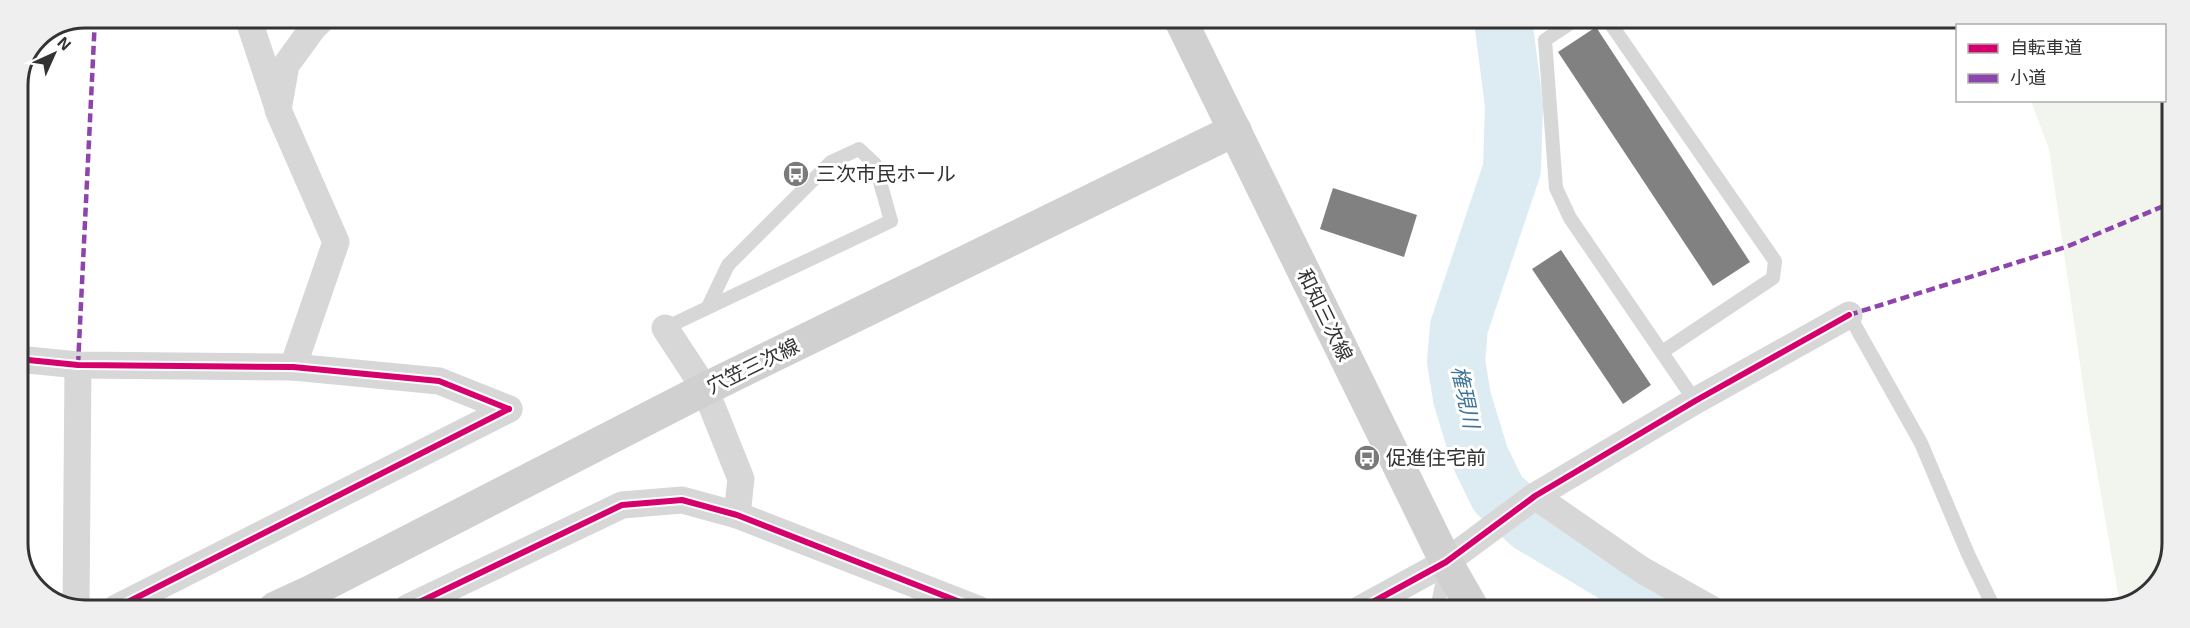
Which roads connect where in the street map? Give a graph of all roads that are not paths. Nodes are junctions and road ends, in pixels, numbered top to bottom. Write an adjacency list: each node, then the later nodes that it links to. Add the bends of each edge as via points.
1 (251, 28): 6 (street)
2 (313, 28): 6 (street, via 286,65)
3 (1184, 28): 7 (main road, 和知三次線)
4 (1563, 28): 11 (lane, via 1545,40 1556,188 1570,218)
5 (1614, 28): 11 (lane, via 1774,261 1773,278)
6 (278, 110): 14 (street, via 336,242)
7 (1235, 130): 15 (main road, 穴笠三次線); 19 (main road, 和知三次線)
8 (708, 307): 8 (lane, via 728,265 831,162 859,149 875,164 891,221); 10 (lane)
9 (1850, 315): 16 (street); 29 (lane, via 1921,443)
10 (665, 328): 15 (street)
11 (1662, 352): 16 (lane)
12 (29, 360): 13 (street)
13 (78, 365): 14 (street); 20 (street)
14 (293, 367): 21 (street, via 439,381 508,409)
15 (705, 389): 18 (street, via 741,479); 22 (main road, 穴笠三次線)
16 (1695, 401): 17 (street)
17 (1528, 501): 19 (street); 28 (street)
18 (737, 515): 23 (street, via 682,500 622,505); 24 (street)
19 (1446, 562): 25 (street); 26 (lane); 27 (main road, 和知三次線)
20 (76, 599)
21 (132, 600)
22 (292, 600)
23 (424, 600)
24 (955, 600)
25 (1376, 600)
26 (1439, 600)
27 (1468, 600)
28 (1695, 600)
29 (1990, 600)

